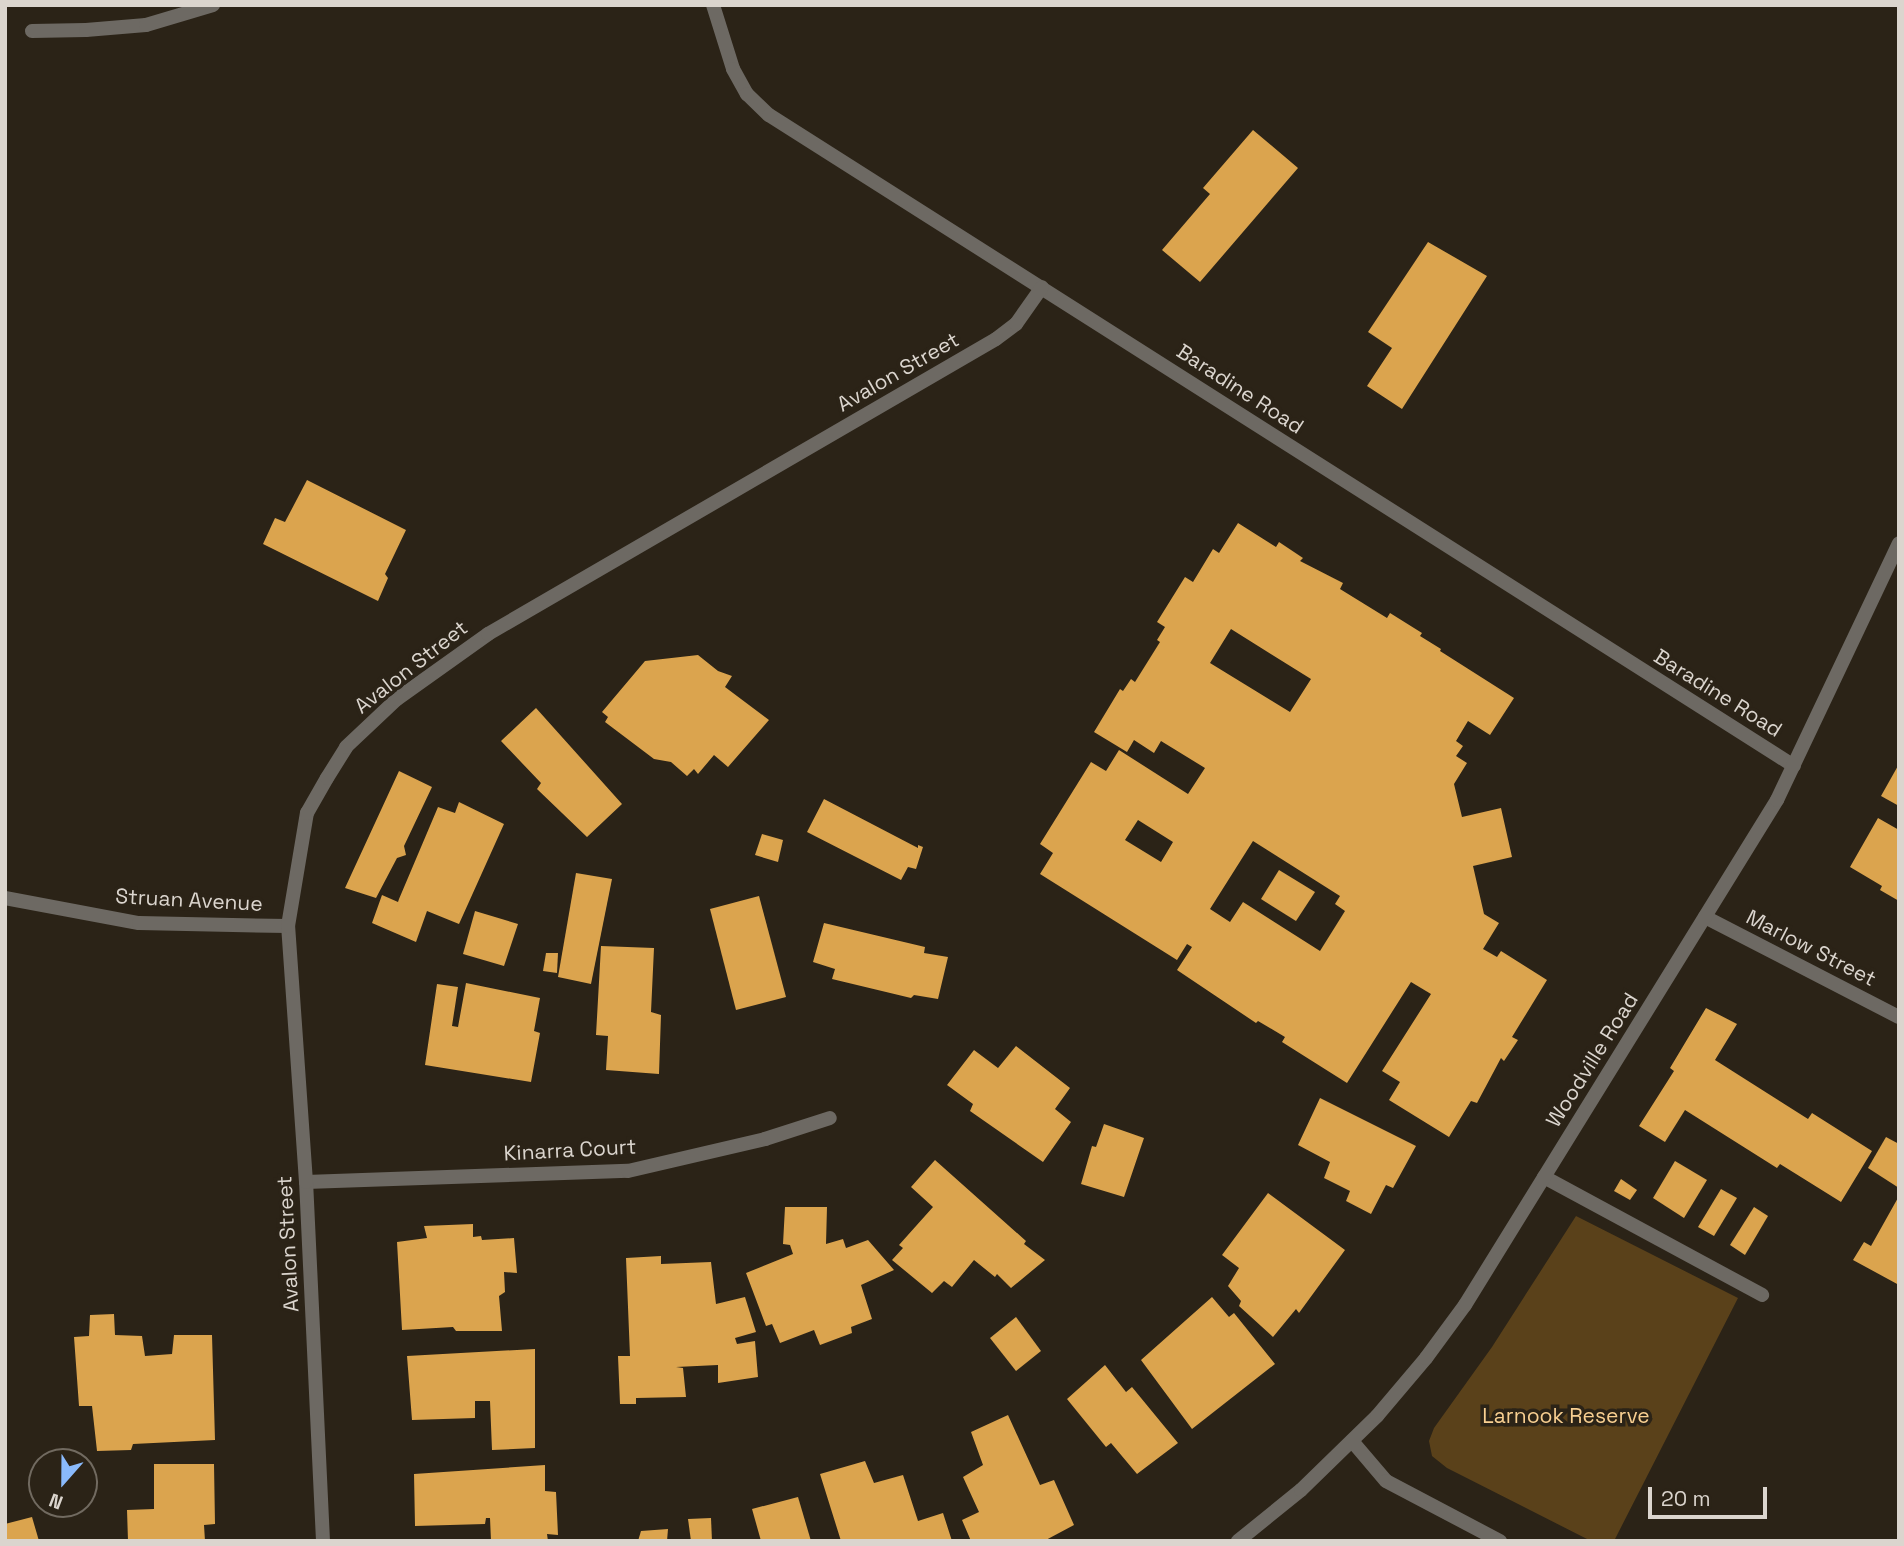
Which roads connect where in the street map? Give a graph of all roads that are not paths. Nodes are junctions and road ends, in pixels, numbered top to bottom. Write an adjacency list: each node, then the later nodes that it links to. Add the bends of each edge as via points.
1 (213, 5): 3 (street, via 146,25)
2 (713, 5): 4 (street, Baradine Road, via 733,69 747,94 769,115)
3 (32, 31)
4 (1042, 287): 6 (street, Baradine Road); 9 (street, Avalon Street, via 1016,324 996,340 488,634 397,699 346,747 307,813)
5 (1899, 542): 6 (street, Woodville Road)
6 (1794, 766): 8 (street, Woodville Road)
7 (5, 898): 9 (street, Struan Avenue, via 139,923)
8 (1705, 917): 10 (street, Marlow Street); 12 (street, Woodville Road)
9 (288, 926): 13 (street, Avalon Street)
10 (1899, 1017)
11 (830, 1118): 13 (street, Kinarra Court, via 765,1139 628,1171)
12 (1544, 1177): 14 (street); 15 (street, Woodville Road, via 1426,1358)
13 (306, 1182): 16 (street, Avalon Street)
14 (1762, 1295)
15 (1352, 1441): 17 (street, Woodville Road); 18 (street, via 1386,1481)
16 (323, 1541)
17 (1238, 1541)
18 (1500, 1541)

